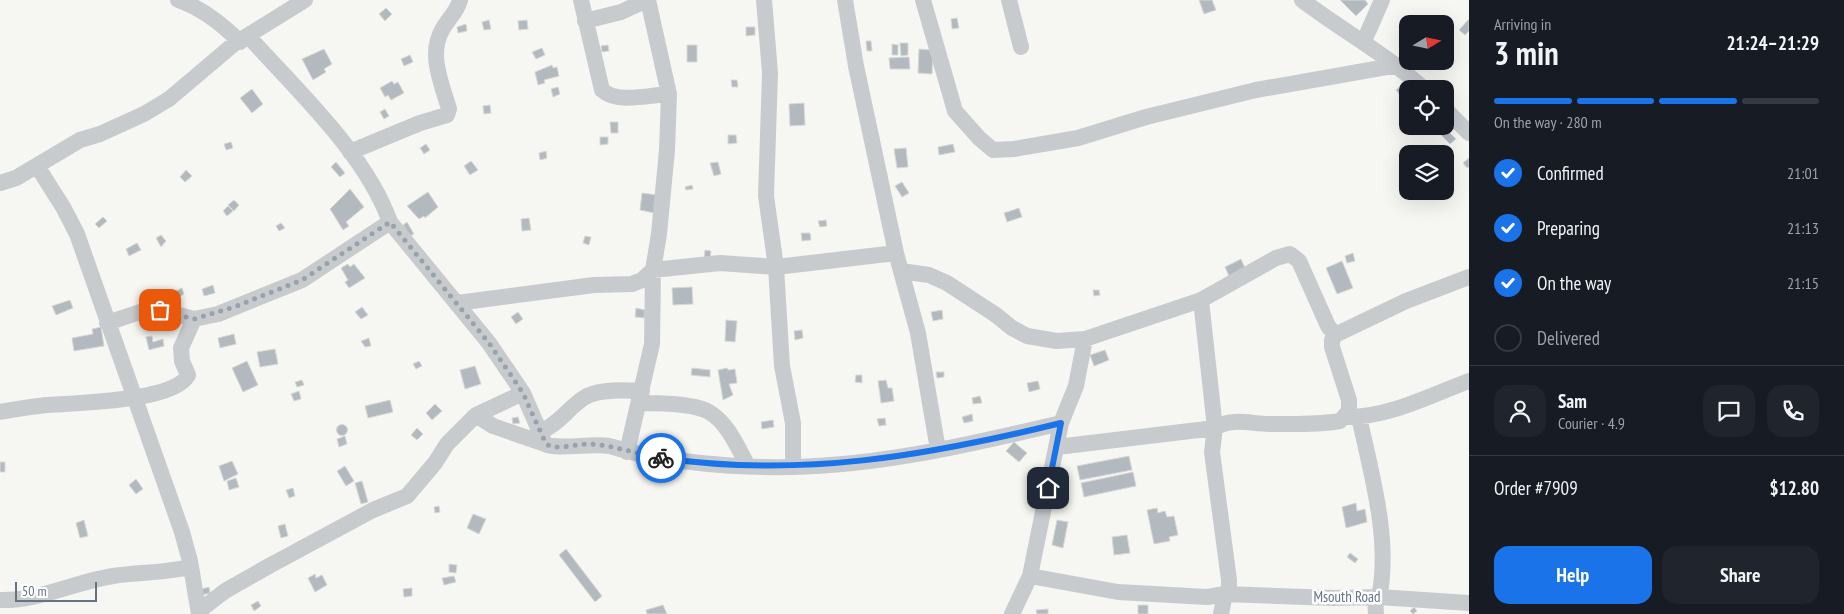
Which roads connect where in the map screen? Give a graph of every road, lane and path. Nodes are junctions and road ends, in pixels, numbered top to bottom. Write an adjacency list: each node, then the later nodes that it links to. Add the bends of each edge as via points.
1 (178, 0): 13 (street, via 191,4)
2 (460, 0): 21 (street, via 436,42 437,64 449,109 447,115)
3 (581, 0): 12 (street)
4 (647, 0): 12 (street, via 621,12); 18 (street)
5 (764, 0): 26 (street, via 770,72 766,196)
6 (845, 0): 25 (street)
7 (923, 0): 16 (street, via 955,111 993,150 1078,138 1146,117 1256,90)
8 (1009, 0): 15 (street)
9 (1302, 0): 14 (street)
10 (1382, 0): 14 (street)
11 (303, 1): 13 (street)
12 (585, 21): 18 (street, via 598,79 609,97)
13 (244, 39): 21 (street, via 312,106); 22 (street, via 169,99 144,114 75,143)
14 (1364, 41): 16 (street)
15 (1020, 46)
16 (1398, 65): 17 (street)
17 (1414, 80)
18 (669, 94): 27 (street, via 666,160)
19 (1454, 118): 20 (street)
20 (1469, 133)
21 (350, 152): 24 (street, via 383,202)
22 (37, 166): 23 (street); 33 (street, via 77,234)
23 (0, 183)
24 (390, 222): 31 (street); 32 (street, via 302,280 218,314)
25 (896, 253): 26 (street); 28 (street)
26 (776, 267): 27 (street, via 720,264); 50 (street, via 782,366 793,423)
27 (653, 270): 31 (street, via 632,284 594,285); 38 (street, via 652,344)
28 (901, 271): 35 (street, via 929,275 947,283 1027,336 1057,341); 47 (street, via 918,333)
29 (1469, 277): 34 (street, via 1406,301)
30 (1201, 300): 34 (street, via 1276,258 1290,254 1299,261); 35 (street); 44 (street)
31 (457, 303): 37 (street)
32 (194, 319): 33 (street, via 160,310 142,311); 39 (street, via 181,348 188,375 186,380)
33 (107, 323): 39 (street)
34 (1335, 335): 42 (street, via 1332,347)
35 (1085, 339): 43 (street, via 1076,386)
36 (1469, 381): 42 (street, via 1390,410)
37 (523, 393): 41 (street); 45 (street)
38 (640, 397): 45 (street, via 626,390 587,396); 48 (street); 49 (street, via 709,412 735,441)
39 (133, 398): 40 (street); 51 (street, via 182,532)
40 (0, 412)
41 (476, 415): 45 (street, via 493,426); 57 (street, via 447,444 436,463 407,496 373,510 269,566 225,591)
42 (1352, 417): 44 (street, via 1329,423 1228,422); 54 (street, via 1376,495 1382,550 1382,582)
43 (1061, 423): 46 (street); 47 (street)
44 (1215, 428): 46 (street); 53 (street, via 1212,452 1229,589)
45 (543, 438): 48 (street, via 552,448 586,444)
46 (1057, 447): 52 (street)
47 (938, 450): 50 (street)
48 (627, 452): 49 (street)
49 (748, 466): 50 (street)
50 (793, 467)
51 (190, 567): 55 (street, via 172,572 113,576 23,600); 57 (street)
52 (1030, 576): 53 (street, Msouth Road, via 1118,592 1207,597); 58 (street)
53 (1226, 594): 54 (street, Msouth Road); 59 (street)
54 (1377, 597): 56 (street, Msouth Road); 60 (street)
55 (0, 600)
56 (1469, 603)
57 (199, 612)
58 (1012, 614)
59 (1221, 614)
60 (1376, 614)

